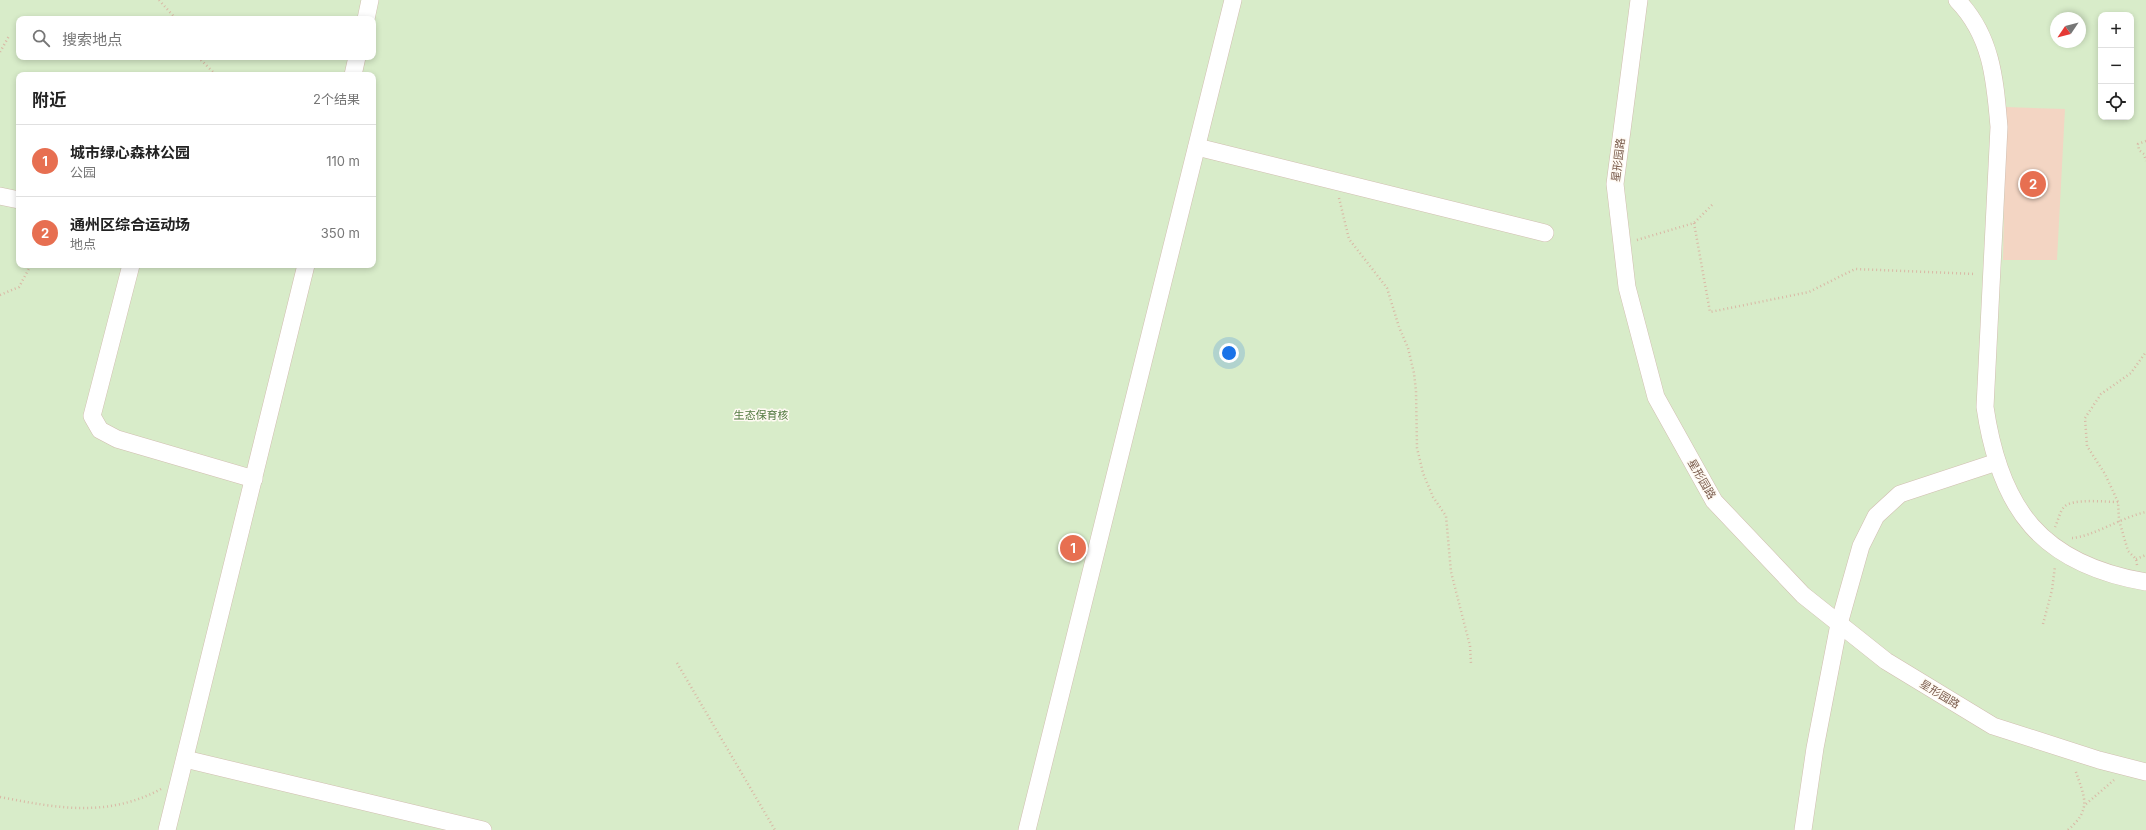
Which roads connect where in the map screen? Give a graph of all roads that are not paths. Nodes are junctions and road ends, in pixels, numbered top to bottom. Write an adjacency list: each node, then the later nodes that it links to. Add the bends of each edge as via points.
1 (370, 0): 5 (street)
2 (1233, 0): 8 (street)
3 (1639, 0): 17 (street, 星形园路, via 1615,184 1627,287 1656,397 1714,501 1803,595)
4 (1957, 0): 14 (street, via 1982,38 1991,62 1999,127 1985,407)
5 (367, 16)
6 (356, 60): 7 (street)
7 (354, 72)
8 (1197, 147): 11 (street); 22 (street)
9 (0, 196): 10 (street)
10 (16, 199)
11 (1545, 233)
12 (130, 268): 15 (street, via 92,416 100,430 117,439)
13 (305, 268): 15 (street)
14 (1997, 462): 16 (street, via 2017,508 2035,532 2089,567); 17 (street, via 1900,494 1876,516 1861,546)
15 (254, 479): 18 (street)
16 (2143, 582)
17 (1839, 624): 19 (street, 星形园路, via 1886,661 1993,726); 23 (street)
18 (185, 759): 20 (street); 21 (street)
19 (2146, 772)
20 (167, 830)
21 (483, 830)
22 (1027, 830)
23 (1803, 830)

